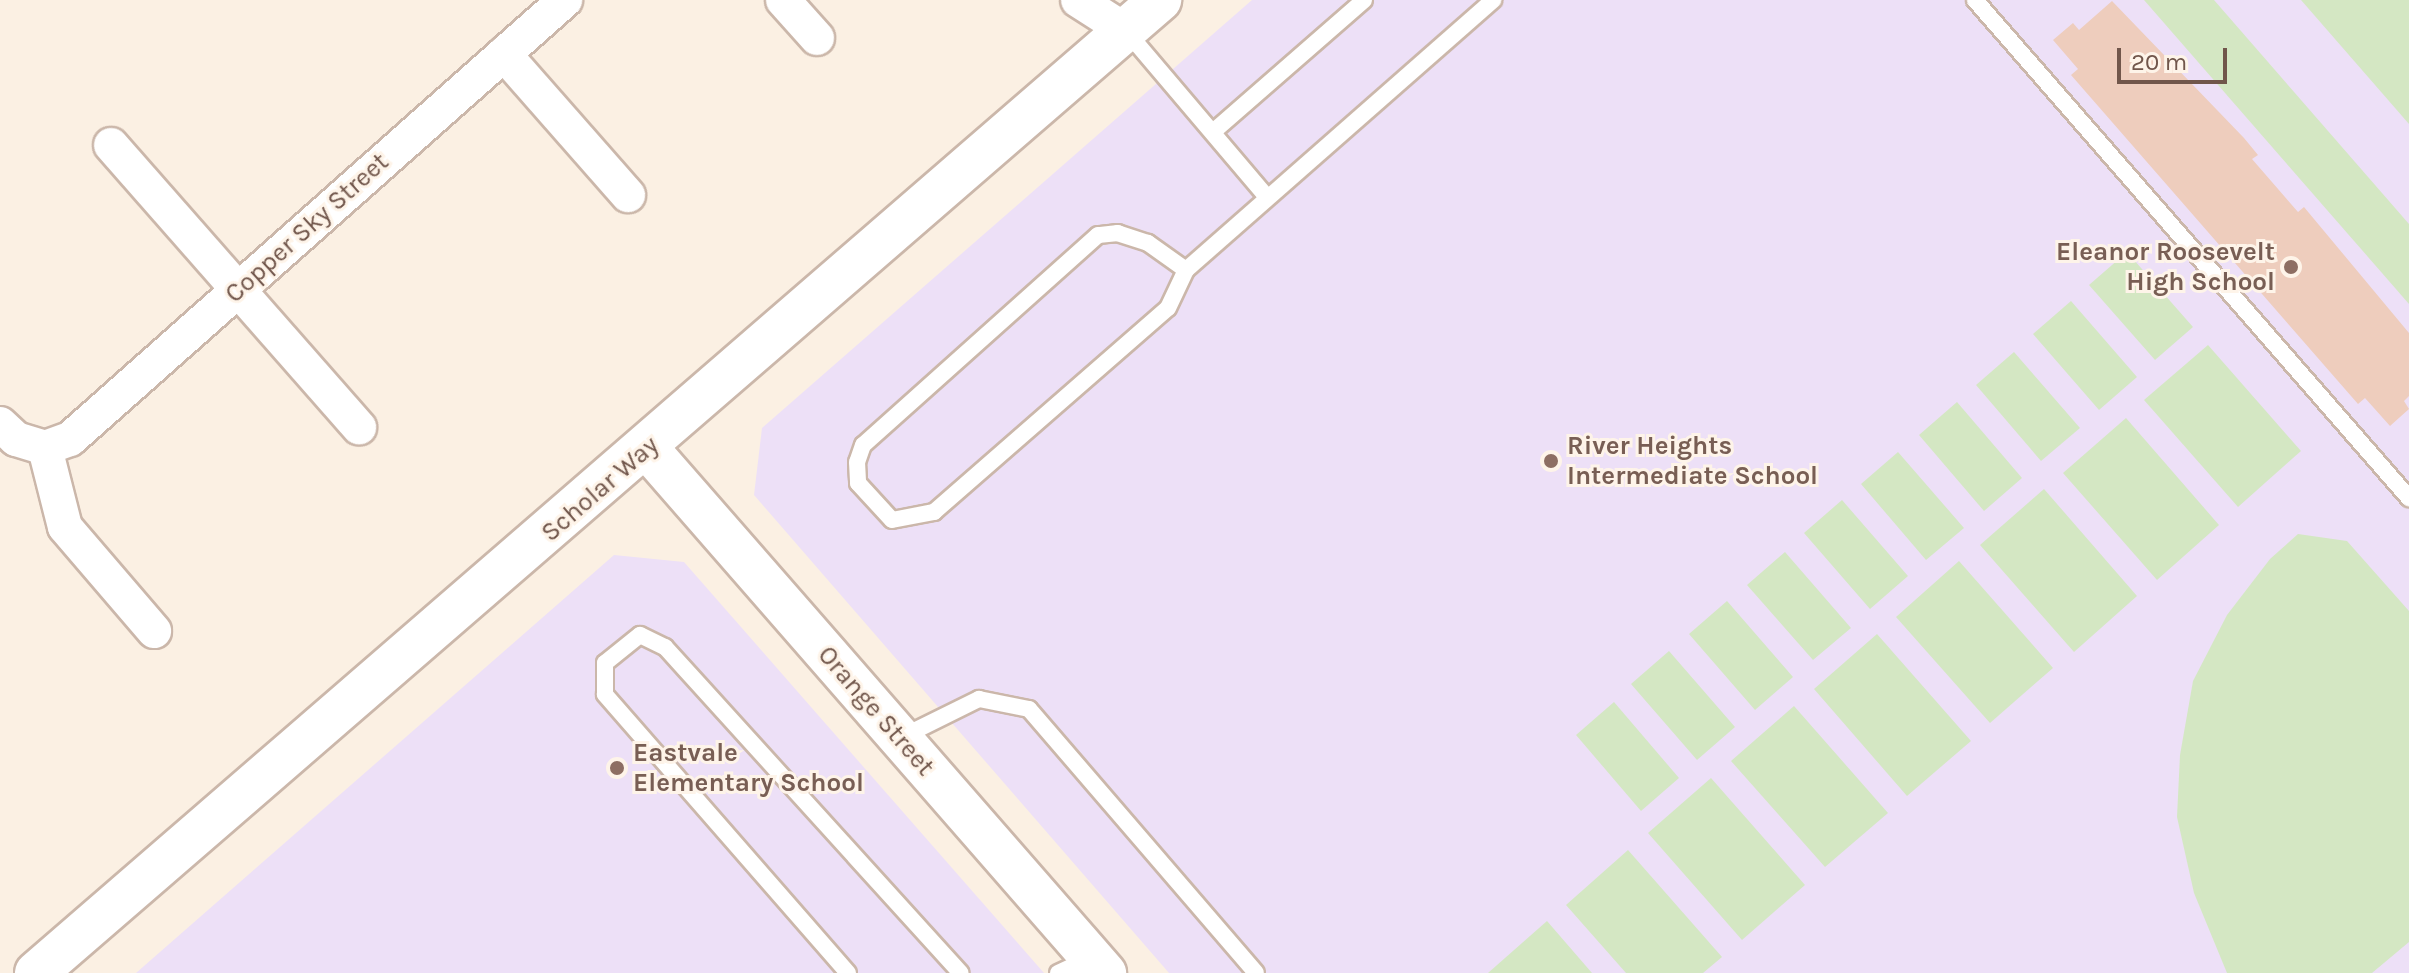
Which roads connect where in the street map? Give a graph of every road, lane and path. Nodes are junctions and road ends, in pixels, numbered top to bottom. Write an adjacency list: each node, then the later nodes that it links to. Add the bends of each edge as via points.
1 (783, 0): 9 (street)
2 (1078, 0): 8 (street)
3 (1160, 0): 8 (street, Scholar Way)
4 (1364, 0): 11 (lane)
5 (1493, 0): 14 (lane)
6 (1975, 0): 21 (lane)
7 (562, 1): 10 (street, Copper Sky Street)
8 (1119, 15): 11 (lane); 20 (street, Scholar Way)
9 (817, 38)
10 (504, 54): 13 (street); 16 (street, Copper Sky Street)
11 (1214, 131): 14 (lane)
12 (111, 145): 16 (street)
13 (628, 195)
14 (1267, 197): 15 (lane)
15 (1186, 270): 15 (lane, via 1148,243 1118,233 1098,235 863,445 858,483 892,520 934,512 1168,308)
16 (238, 290): 17 (street); 19 (street, Copper Sky Street, via 70,439)
17 (359, 427)
18 (4, 435): 19 (street)
19 (45, 448): 22 (street, via 65,527)
20 (647, 448): 23 (street, Orange Street); 25 (street, Scholar Way)
21 (2409, 498)
22 (154, 631)
23 (900, 738): 24 (street, Orange Street); 28 (lane, via 979,699 1029,709)
24 (1084, 969)
25 (36, 973)
26 (848, 973): 27 (lane, via 605,694 605,663 640,635 665,647)
27 (961, 973)
28 (1256, 973)

